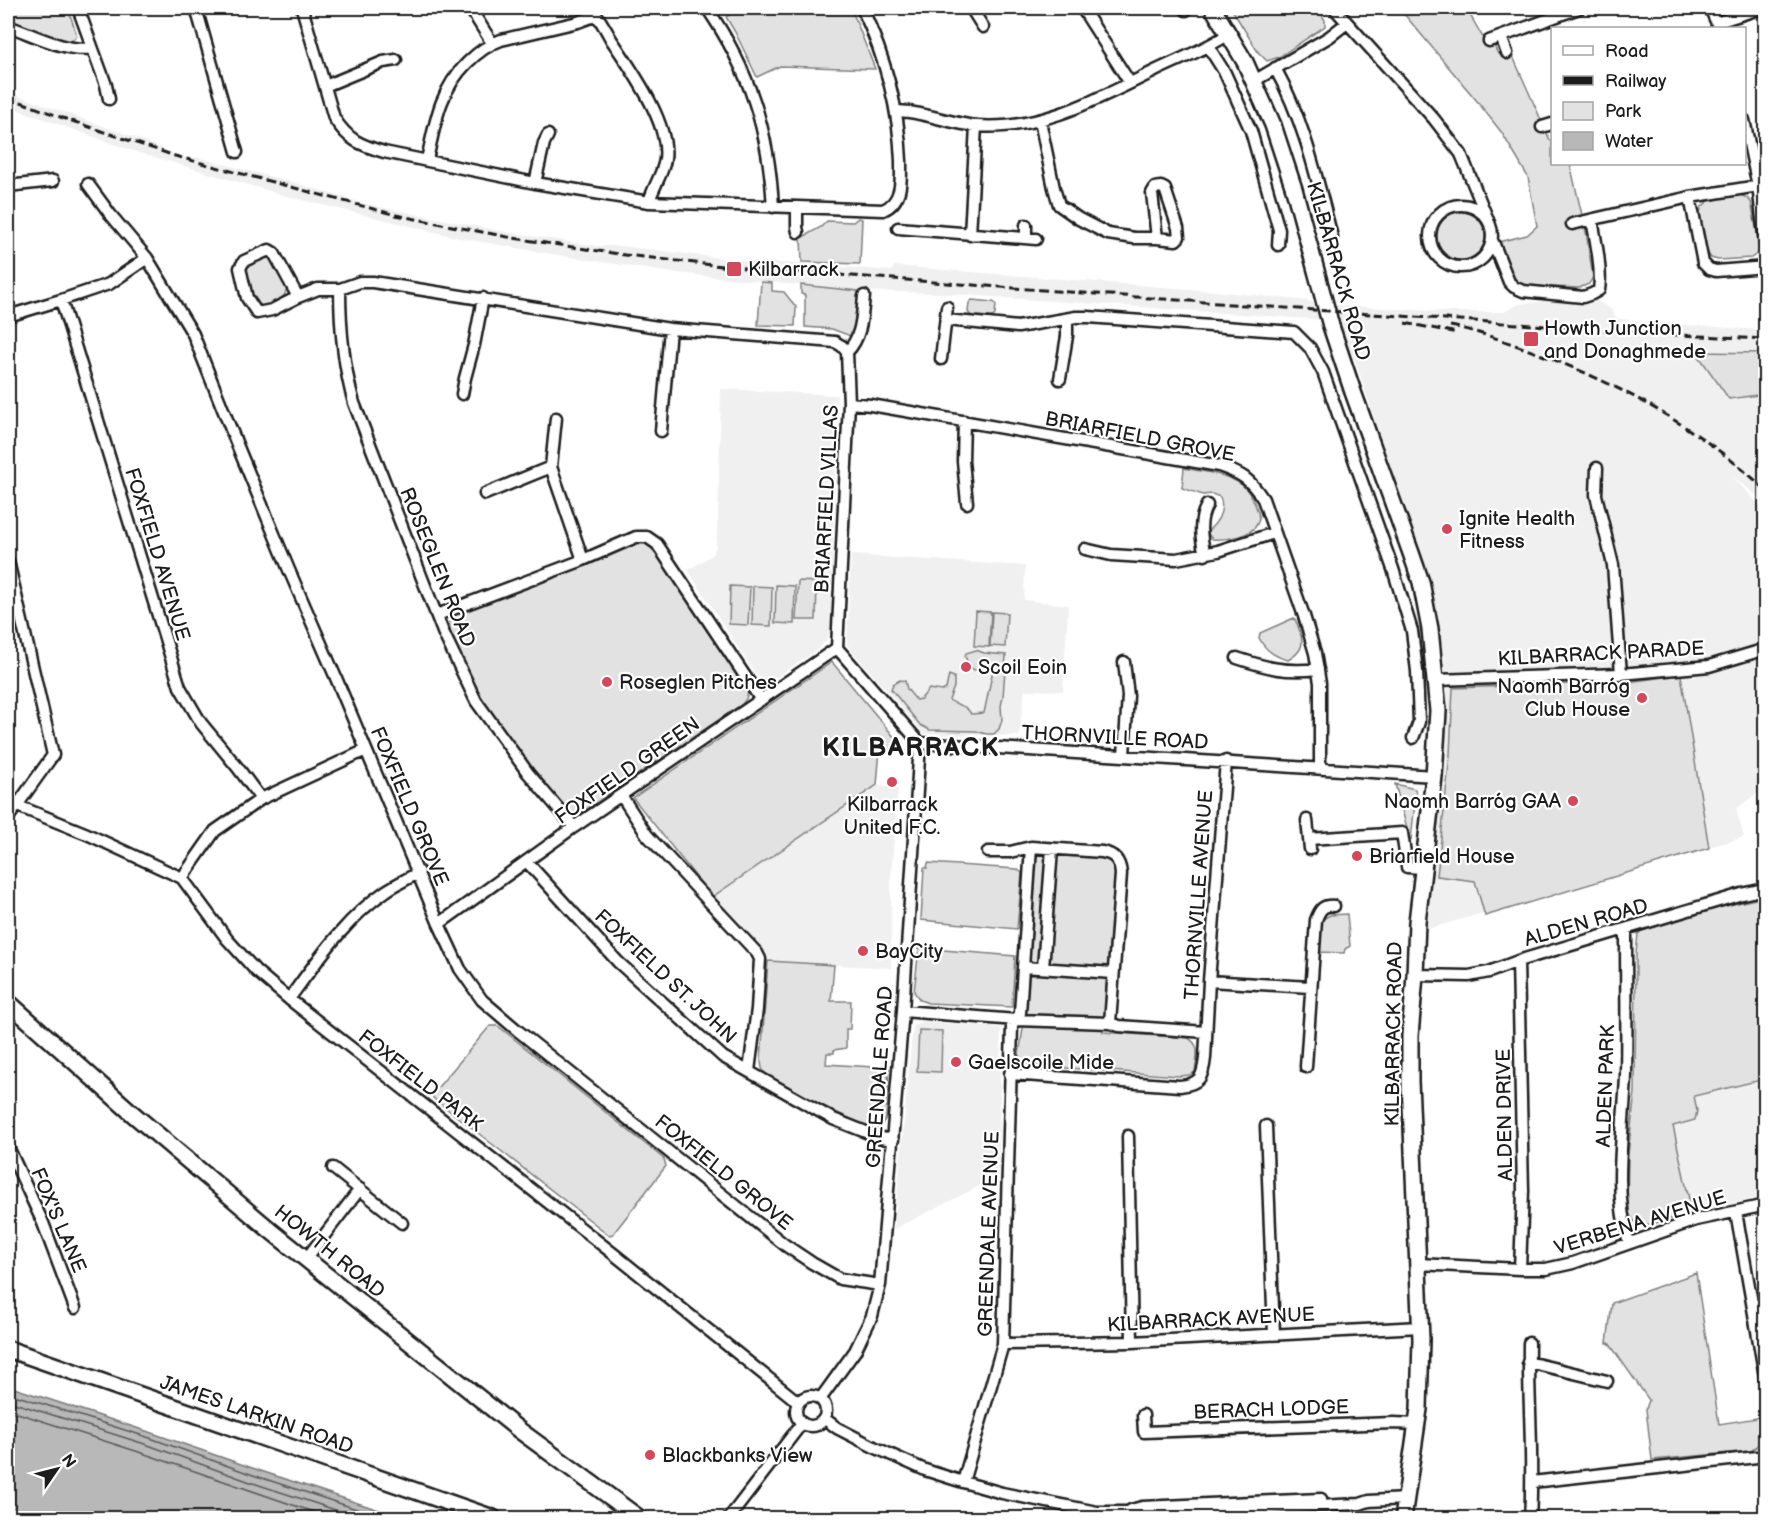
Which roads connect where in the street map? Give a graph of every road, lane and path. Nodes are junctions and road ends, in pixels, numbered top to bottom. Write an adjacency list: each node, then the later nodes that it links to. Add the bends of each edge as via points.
1 (78, 8): 24 (street)
2 (200, 8): 37 (street)
3 (302, 8): 30 (street)
4 (470, 8): 22 (street)
5 (707, 8): 48 (street, via 729,41 750,86 769,167)
6 (862, 8): 32 (street)
7 (971, 8): 18 (street)
8 (1082, 8): 29 (street)
9 (1213, 8): 19 (main road, KILBARRACK ROAD)
10 (1334, 8): 15 (street)
11 (1579, 8): 20 (street)
12 (1710, 8): 17 (street)
13 (1762, 8): 17 (street, via 1724,20)
14 (594, 11): 22 (street, via 578,22); 46 (street, via 633,71 662,131 666,159)
15 (1347, 23): 27 (street); 43 (street, via 1434,119 1461,154)
16 (8, 26): 24 (street, via 68,48)
17 (1718, 26)
18 (982, 27)
19 (1229, 34): 23 (street); 28 (main road, KILBARRACK ROAD)
20 (1501, 37): 21 (street); 25 (street)
21 (1489, 41)
22 (492, 43): 38 (street, via 459,71 446,89)
23 (1208, 46): 29 (street); 60 (street, via 1251,131 1279,230)
24 (92, 48): 31 (street)
25 (1507, 53)
26 (396, 60): 30 (street)
27 (1275, 68): 28 (street); 58 (street, via 1291,100 1313,164)
28 (1254, 81): 89 (main road, KILBARRACK ROAD, via 1284,154 1331,326)
29 (1130, 83): 33 (street)
30 (325, 86): 38 (street, via 334,118 353,140 364,147)
31 (109, 99)
32 (896, 111): 34 (street); 49 (street, via 901,172 899,194 890,207 874,211)
33 (1040, 121): 34 (street); 57 (street, via 1059,205 1108,234)
34 (976, 126): 56 (street)
35 (1746, 129): 44 (street)
36 (548, 135): 40 (street)
37 (237, 152)
38 (427, 160): 40 (street)
39 (53, 180): 42 (street)
40 (535, 183): 46 (street)
41 (88, 184): 62 (street, FOXFIELD GROVE)
42 (8, 186)
43 (1475, 186): 47 (street); 51 (street)
44 (1758, 186): 45 (street); 61 (street)
45 (1690, 197): 52 (street); 63 (street, via 1703,263 1709,269)
46 (649, 202): 48 (street)
47 (1463, 204): 51 (street, via 1474,207); 59 (street, via 1444,210 1431,226 1431,246 1436,255 1453,267 1473,266 1489,252)
48 (773, 207): 49 (street)
49 (797, 208): 55 (street)
50 (906, 215): 56 (street, via 901,228)
51 (1488, 220): 59 (street)
52 (1592, 220): 53 (street); 59 (street, via 1599,290 1583,297 1514,287)
53 (1572, 224)
54 (1026, 225): 56 (street, via 1031,239)
55 (798, 232)
56 (969, 235)
57 (1156, 237): 57 (street, via 1179,237 1174,213 1161,187 1152,193)
58 (1332, 237)
59 (1492, 242)
60 (1278, 245)
61 (1766, 250)
62 (147, 258): 68 (street, via 109,284); 105 (street, FOXFIELD GROVE, via 193,334)
63 (1766, 267)
64 (340, 289): 66 (street, via 318,289); 67 (street, via 373,282); 94 (street, ROSEGLEN ROAD, via 342,349 354,403)
65 (864, 296): 74 (street, via 860,329)
66 (298, 297): 66 (street, via 274,253 269,250 244,261 240,268 247,298 257,313)
67 (483, 298): 73 (street); 77 (street)
68 (61, 300): 70 (street); 111 (street, FOXFIELD AVENUE, via 180,687 201,723)
69 (947, 307): 72 (street)
70 (8, 316)
71 (1067, 319): 72 (street, via 1018,327); 76 (street); 93 (street, via 1088,317 1294,332 1310,348 1323,372)
72 (946, 320): 75 (street)
73 (670, 329): 74 (street, via 835,342); 81 (street)
74 (846, 352): 78 (street, BRIARFIELD VILLAS)
75 (941, 359)
76 (1060, 380)
77 (462, 394)
78 (849, 403): 80 (street, BRIARFIELD GROVE); 95 (street, BRIARFIELD VILLAS)
79 (556, 418): 82 (street)
80 (964, 421): 85 (street); 87 (street, BRIARFIELD GROVE, via 1209,464 1240,473 1263,499)
81 (661, 431)
82 (551, 467): 84 (street); 91 (street)
83 (1597, 468): 100 (street, via 1596,495 1613,565)
84 (485, 494)
85 (967, 502)
86 (1207, 505): 90 (street, via 1201,518)
87 (1274, 533): 90 (street); 99 (street, BRIARFIELD GROVE)
88 (1085, 549): 90 (street, via 1111,555 1176,559)
89 (1411, 553): 93 (street); 101 (main road, KILBARRACK ROAD, via 1421,582)
90 (1205, 555)
91 (583, 560): 94 (street); 102 (street, via 636,537 652,540)
92 (8, 561): 112 (street, via 52,755)
93 (1390, 561): 103 (street, via 1412,631 1418,671 1419,722)
94 (437, 615): 115 (street, ROSEGLEN ROAD, via 476,701)
95 (837, 648): 102 (street, FOXFIELD GREEN); 104 (street)
96 (1766, 650): 100 (street, KILBARRACK PARADE, via 1709,666)
97 (1237, 658): 99 (street, via 1270,669)
98 (1124, 662): 106 (street, via 1128,696)
99 (1318, 669): 108 (street, BRIARFIELD GROVE)
100 (1621, 674): 101 (street, KILBARRACK PARADE)
101 (1436, 680): 109 (main road, KILBARRACK ROAD)
102 (761, 700): 110 (street, FOXFIELD GREEN)
103 (1413, 738)
104 (920, 743): 106 (street, THORNVILLE ROAD); 136 (street, GREENDALE ROAD)
105 (366, 750): 111 (street); 121 (street, FOXFIELD GROVE)
106 (1124, 755): 107 (street, THORNVILLE ROAD)
107 (1226, 761): 108 (street, THORNVILLE ROAD); 132 (street, THORNVILLE AVENUE)
108 (1320, 768): 109 (street, THORNVILLE ROAD)
109 (1434, 776): 120 (main road, KILBARRACK ROAD)
110 (621, 795): 115 (street, FOXFIELD GREEN); 141 (street, via 647,835 760,959)
111 (261, 799): 122 (street, via 215,831)
112 (12, 804): 113 (street); 122 (street, FOXFIELD PARK)
113 (8, 818)
114 (1307, 820): 120 (street, via 1309,844 1402,833 1407,867)
115 (574, 828): 119 (street, FOXFIELD GREEN)
116 (1031, 847): 117 (street); 118 (street); 128 (street, GREENDALE AVENUE)
117 (1052, 849): 129 (street); 130 (street, via 1110,853 1117,859 1121,874)
118 (988, 852)
119 (527, 862): 125 (street, FOXFIELD GREEN); 141 (street, FOXFIELD ST. JOHN, via 618,962 723,1057)
120 (1422, 868): 131 (main road, KILBARRACK ROAD)
121 (418, 873): 125 (street, FOXFIELD GROVE); 134 (street, via 362,910)
122 (182, 878): 134 (street, FOXFIELD PARK, via 227,939)
123 (1766, 890): 126 (street, ALDEN ROAD)
124 (1334, 906): 133 (street, via 1320,909 1316,920)
125 (439, 924): 156 (street, FOXFIELD GROVE, via 470,985 517,1030 785,1245 840,1279)
126 (1626, 929): 127 (street, ALDEN ROAD); 152 (street, ALDEN PARK, via 1626,1074 1619,1176 1621,1212)
127 (1518, 961): 131 (street, ALDEN ROAD, via 1468,976); 155 (street, ALDEN DRIVE, via 1523,1191)
128 (1023, 967): 129 (street); 137 (street, GREENDALE AVENUE, via 1020,1013)
129 (1043, 968): 130 (street)
130 (1113, 973): 138 (street)
131 (1415, 975): 154 (main road, KILBARRACK ROAD, via 1410,1080)
132 (1209, 981): 133 (street); 139 (street, THORNVILLE AVENUE)
133 (1310, 987): 140 (street)
134 (289, 999): 170 (street, FOXFIELD PARK)
135 (8, 1002): 153 (main road, HOWTH ROAD, via 184,1158)
136 (903, 1011): 137 (street); 145 (street, GREENDALE ROAD)
137 (1016, 1020): 138 (street); 142 (street, GREENDALE AVENUE, via 1012,1026)
138 (1110, 1023): 139 (street)
139 (1206, 1032): 142 (street, THORNVILLE AVENUE, via 1204,1070 1189,1085)
140 (1306, 1067)
141 (749, 1071): 145 (street, FOXFIELD ST. JOHN, via 833,1119)
142 (1011, 1074): 163 (street, GREENDALE AVENUE)
143 (1266, 1126): 161 (street)
144 (1128, 1136): 162 (street)
145 (893, 1140): 156 (street, GREENDALE ROAD)
146 (8, 1147): 159 (street, FOX'S LANE, via 43,1223)
147 (333, 1167): 148 (street)
148 (360, 1189): 151 (street); 153 (street)
149 (1766, 1205): 150 (street, VERBENA AVENUE)
150 (1736, 1212): 152 (street, VERBENA AVENUE, via 1696,1220); 158 (street)
151 (402, 1223)
152 (1629, 1243): 155 (street, VERBENA AVENUE, via 1573,1263)
153 (306, 1259): 180 (main road, HOWTH ROAD, via 528,1436)
154 (1417, 1264): 155 (street, VERBENA AVENUE); 160 (main road, KILBARRACK ROAD)
155 (1520, 1269)
156 (880, 1285): 169 (street, GREENDALE ROAD, via 872,1316 855,1351)
157 (1766, 1303): 158 (street)
158 (1753, 1305): 168 (street)
159 (75, 1308)
160 (1420, 1327): 161 (street, KILBARRACK AVENUE); 174 (main road, KILBARRACK ROAD)
161 (1274, 1334): 162 (street, KILBARRACK AVENUE)
162 (1132, 1342): 163 (street, KILBARRACK AVENUE)
163 (1003, 1344): 176 (street, GREENDALE AVENUE)
164 (1529, 1344): 166 (street)
165 (8, 1349): 179 (main road, JAMES LARKIN ROAD)
166 (1528, 1362): 167 (street); 177 (street)
167 (1607, 1381)
168 (1766, 1382)
169 (821, 1398): 170 (street, via 809,1395); 172 (street, via 827,1408)
170 (798, 1402): 173 (street, via 796,1414)
171 (1143, 1415): 174 (street, BERACH LODGE, via 1144,1432)
172 (825, 1419): 173 (street, via 814,1426); 176 (street, via 874,1447)
173 (802, 1423): 181 (street)
174 (1417, 1424): 178 (main road, KILBARRACK ROAD)
175 (1766, 1456): 177 (street)
176 (963, 1482): 178 (street, via 1097,1512 1143,1514)
177 (1532, 1482): 183 (street)
178 (1406, 1499): 182 (main road, KILBARRACK ROAD)
179 (493, 1518)
180 (639, 1518)
181 (729, 1518)
182 (1403, 1518)
183 (1530, 1518)

